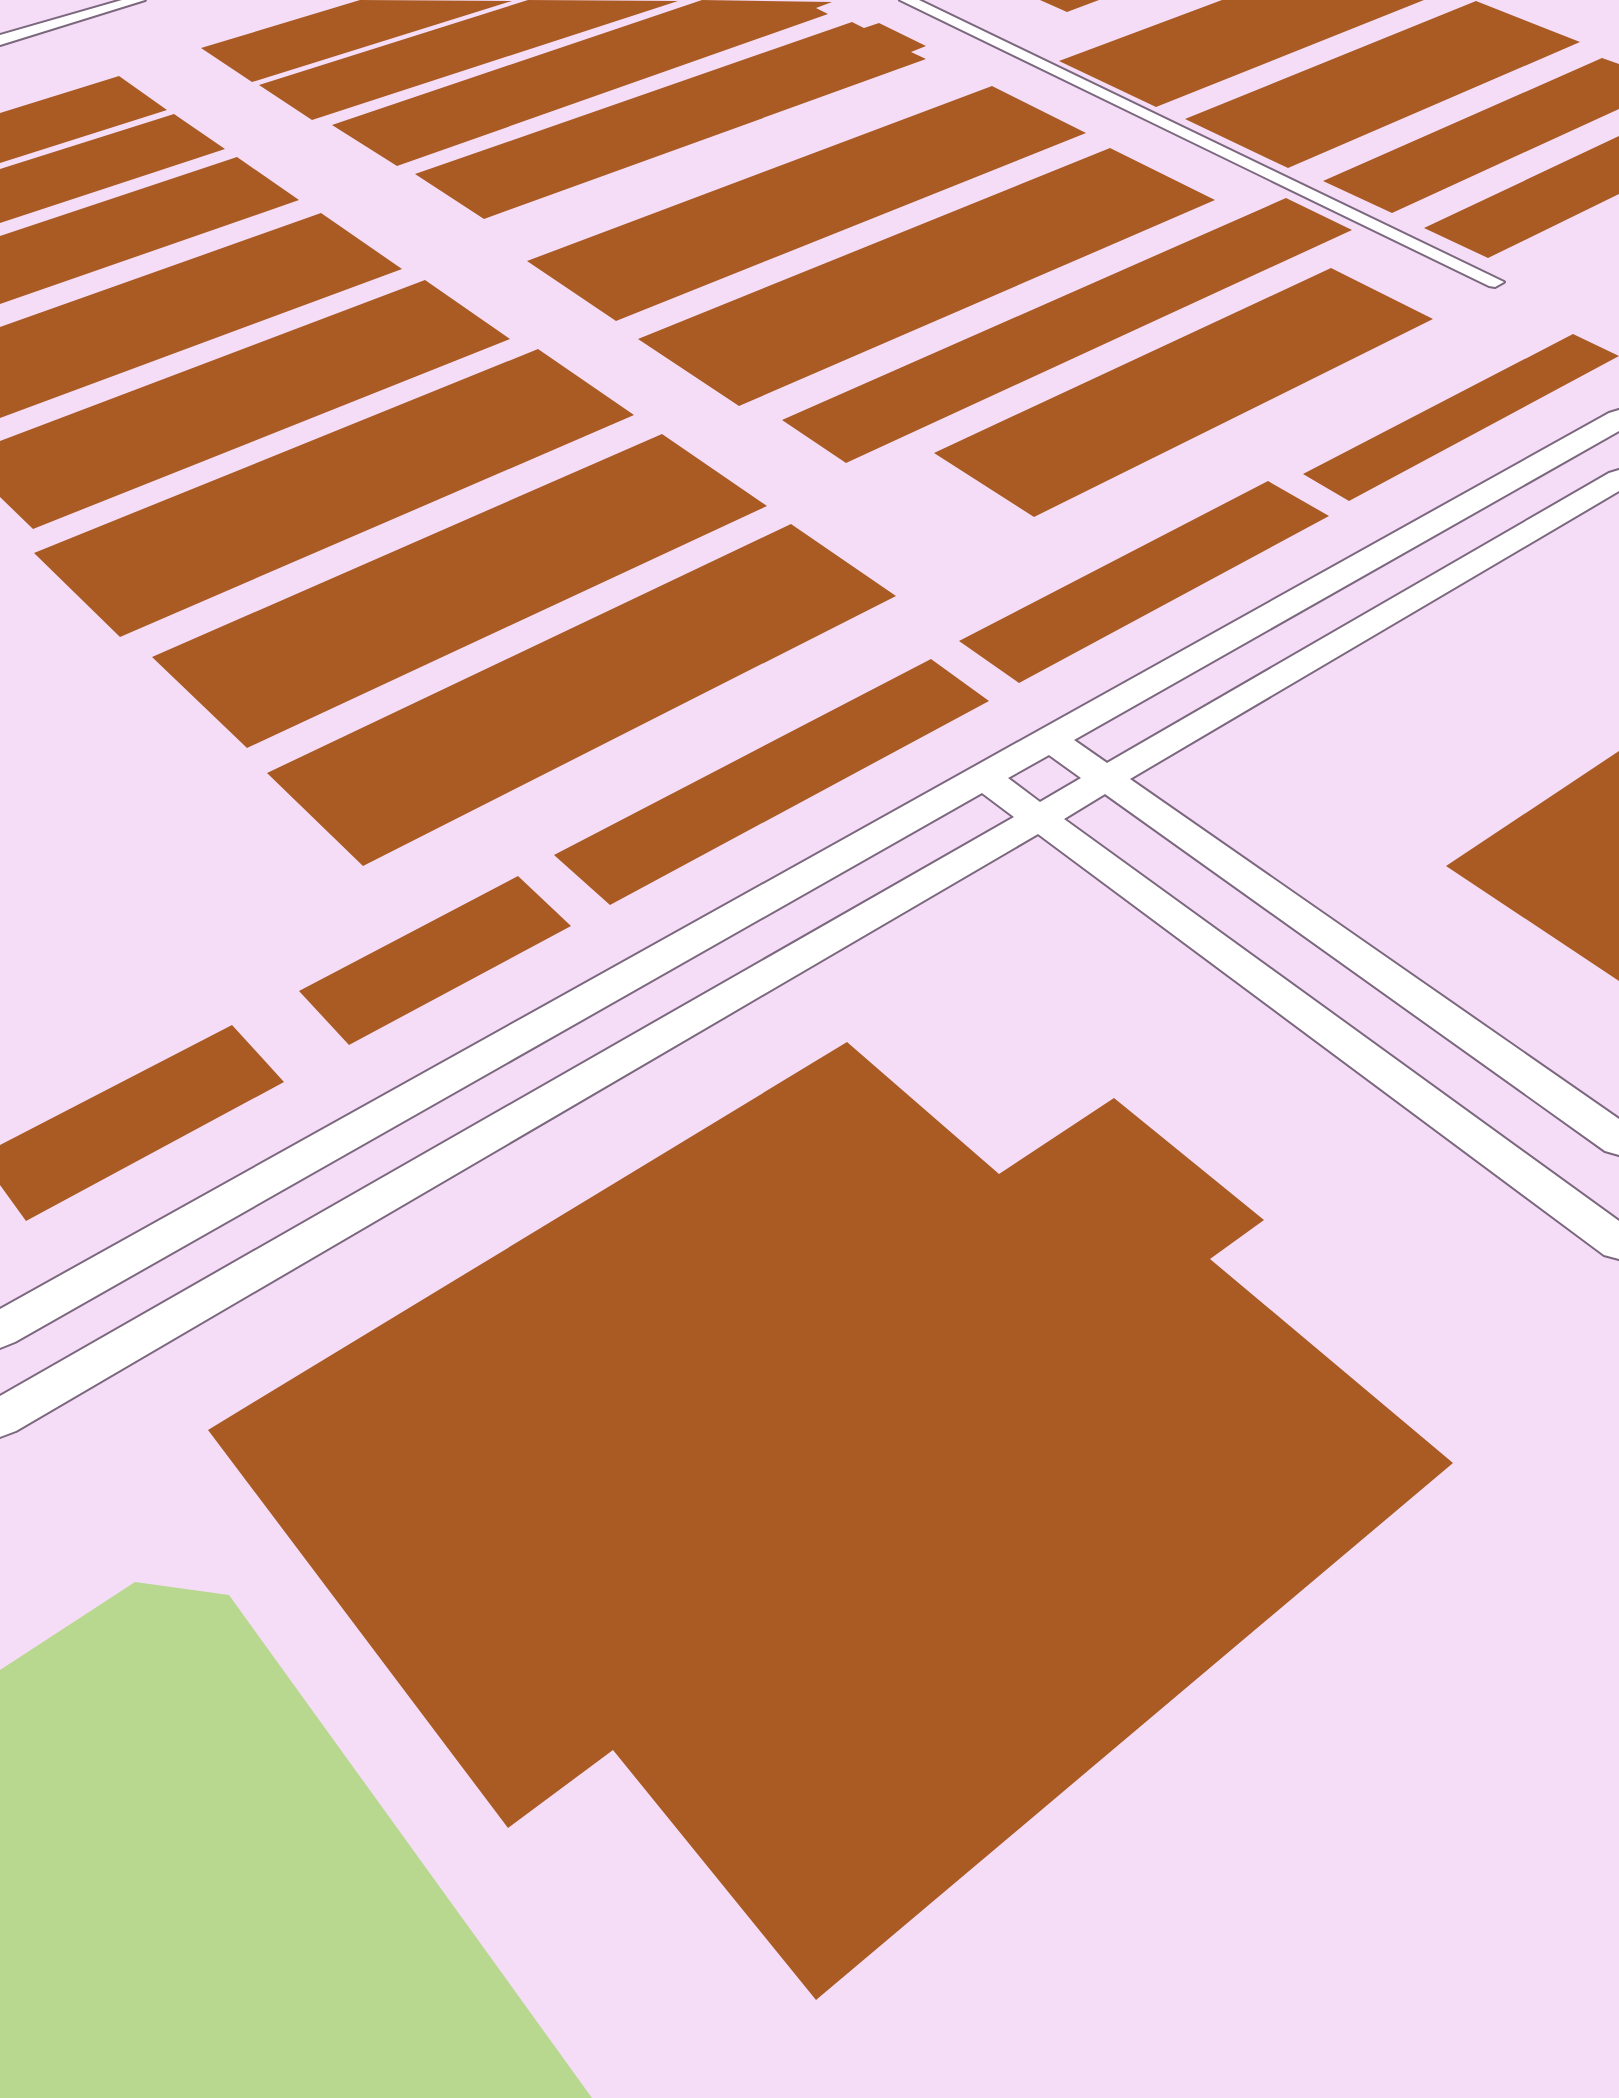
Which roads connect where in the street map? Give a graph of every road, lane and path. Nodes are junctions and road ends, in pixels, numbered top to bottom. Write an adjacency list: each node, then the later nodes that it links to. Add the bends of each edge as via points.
1 (138, 0): 3 (lane)
2 (907, 0): 4 (lane)
3 (0, 40)
4 (1495, 282)
5 (1619, 419): 7 (street)
6 (1619, 479): 9 (street)
7 (1048, 738): 8 (street); 9 (street)
8 (982, 776): 10 (street); 13 (street)
9 (1105, 778): 10 (street); 11 (street)
10 (1036, 817): 12 (street); 14 (street)
11 (1619, 1140)
12 (1619, 1243)
13 (0, 1330)
14 (0, 1418)

